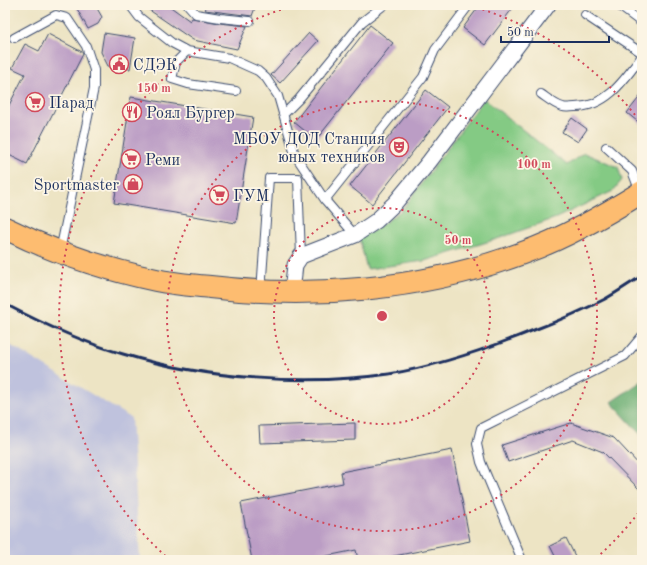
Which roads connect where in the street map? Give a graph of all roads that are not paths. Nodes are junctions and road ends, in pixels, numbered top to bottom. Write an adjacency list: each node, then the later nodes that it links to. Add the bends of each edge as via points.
1 (130, 5): 11 (lane, via 139,17 172,43)
2 (188, 5): 8 (lane, via 196,14)
3 (384, 5): 15 (lane, via 362,22)
4 (470, 5): 18 (lane, via 435,50 423,77)
5 (548, 5): 20 (street, via 395,203 376,221)
6 (618, 5): 9 (lane)
7 (585, 15): 12 (lane)
8 (250, 21)
9 (642, 22)
10 (14, 38): 21 (lane, via 56,15 66,18 86,46 94,70 94,88)
11 (187, 51): 13 (lane, via 176,62 172,80); 15 (lane, via 229,58 258,71 272,86)
12 (642, 55): 14 (lane, via 612,93 584,107 563,107)
13 (236, 91)
14 (541, 94)
15 (284, 114): 18 (lane, via 295,155)
16 (606, 148): 17 (lane, via 632,171)
17 (641, 192): 24 (main road, via 562,237 477,268 426,280 377,287)
18 (325, 200): 20 (lane)
19 (5, 228): 21 (main road)
20 (355, 235): 22 (street)
21 (60, 252): 23 (main road, via 104,267 158,280)
22 (302, 256): 23 (lane, via 298,178 269,178); 24 (street, via 295,265)
23 (261, 292): 24 (main road)
24 (292, 292)
25 (642, 336): 26 (lane, via 625,356 481,428 477,444 481,462)
26 (522, 560)

